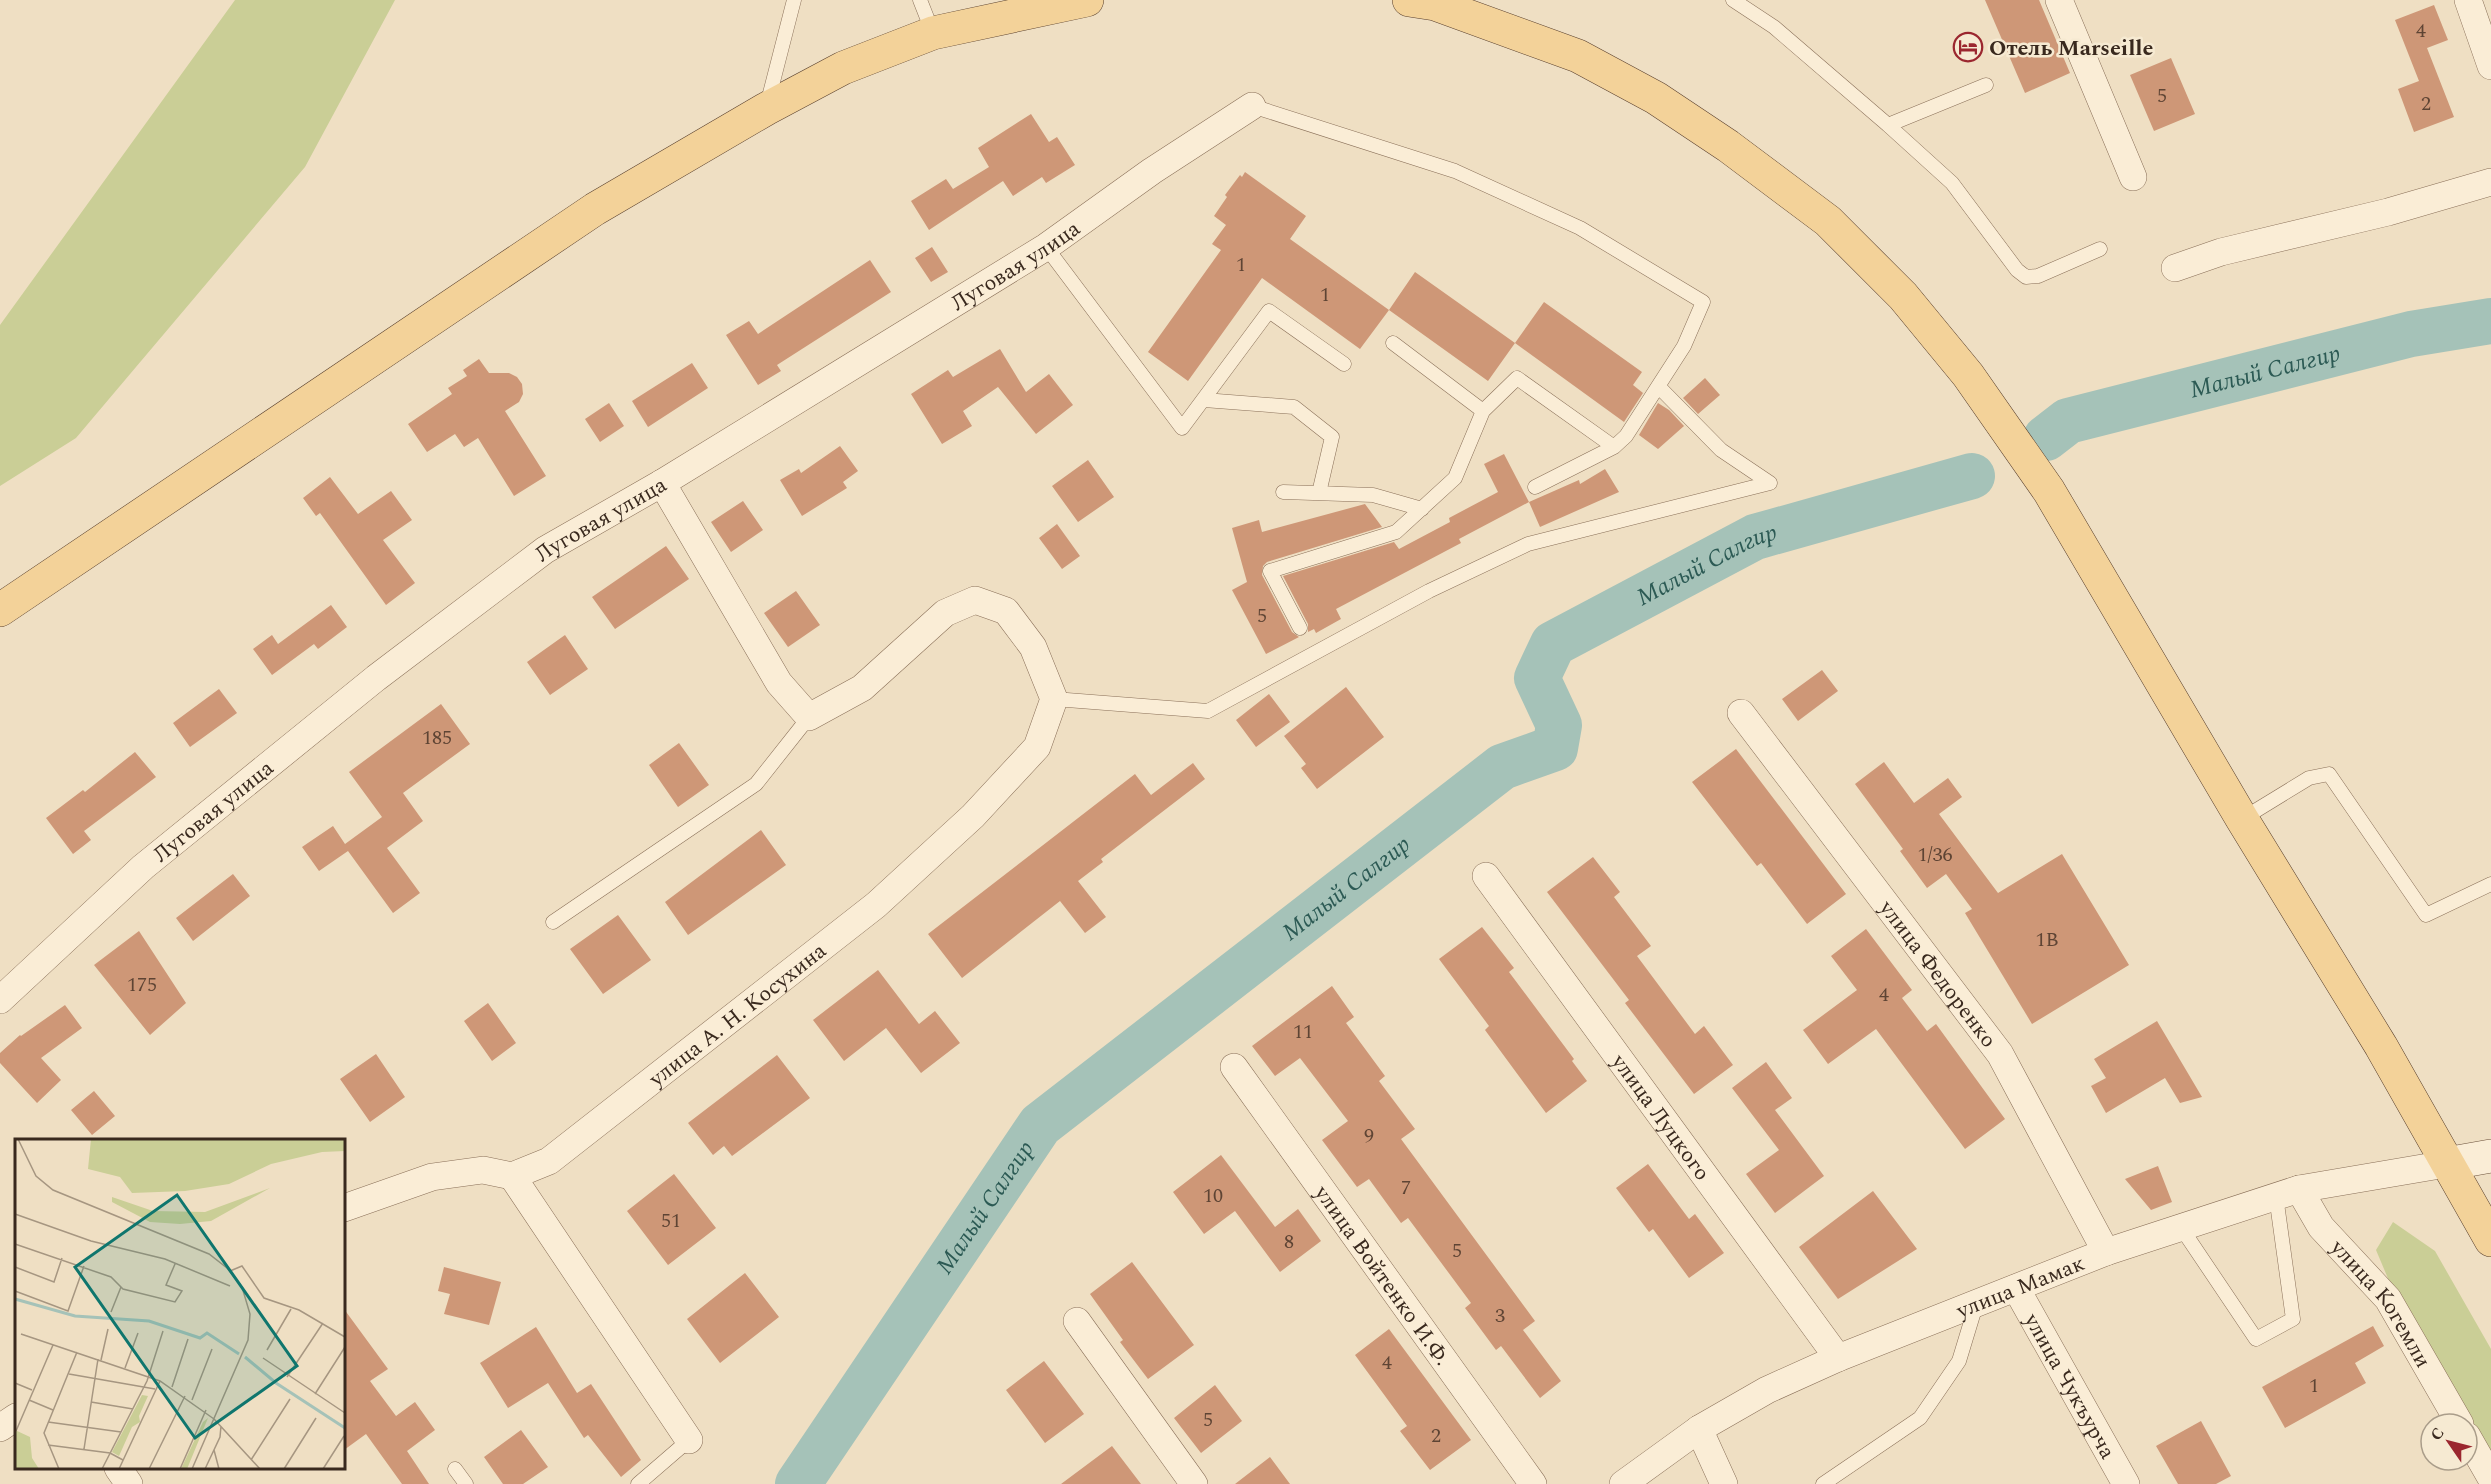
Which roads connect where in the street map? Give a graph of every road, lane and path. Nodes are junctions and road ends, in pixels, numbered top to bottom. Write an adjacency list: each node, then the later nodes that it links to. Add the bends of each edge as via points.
1 (794, 0): 12 (lane)
2 (920, 0): 8 (lane)
3 (1088, 0): 8 (main road)
4 (1409, 0): 35 (main road, via 1435,4 1578,56 1665,104 1828,221 1903,296 1968,375 2049,491)
5 (1733, 0): 13 (lane, via 1773,27)
6 (2059, 0): 14 (street)
7 (2468, 0): 9 (street)
8 (933, 33): 12 (main road, via 843,68)
9 (2491, 66)
10 (1986, 85): 13 (lane)
11 (1252, 106): 16 (street, Луговая улица); 21 (lane, via 1455,171 1580,228 1703,302 1684,346)
12 (766, 109): 30 (main road, via 595,209)
13 (1888, 125): 17 (lane, via 1952,183 2026,277 2038,276)
14 (2133, 177)
15 (2491, 182): 18 (street, via 2388,212 2221,252)
16 (1046, 247): 22 (lane, via 1182,428); 25 (street, Луговая улица)
17 (2100, 249)
18 (2175, 268)
19 (1393, 343): 23 (lane)
20 (1344, 364): 22 (lane, via 1269,311)
21 (1659, 387): 24 (lane); 32 (lane, via 1721,450 1770,483 1528,544 1429,591 1208,711)
22 (1204, 400): 28 (lane, via 1294,407 1332,437)
23 (1483, 411): 24 (lane, via 1518,378); 29 (lane, via 1455,478)
24 (1614, 447): 26 (lane)
25 (663, 483): 34 (street, via 778,683); 39 (street, Луговая улица, via 545,550 376,678 143,867)
26 (1535, 487)
27 (1283, 492): 28 (lane)
28 (1320, 493): 29 (lane, via 1373,495)
29 (1422, 509): 31 (lane, via 1396,532 1270,572)
30 (0, 610)
31 (1300, 628)
32 (1054, 699): 34 (street, via 1033,647 1006,611 975,600 945,613 862,688); 43 (street, улица А. Н. Косухина, via 1037,747 973,816 876,904 549,1161)
33 (1741, 713): 48 (street, улица Федоренко, via 2000,1054)
34 (809, 717): 38 (lane, via 756,784)
35 (2242, 819): 37 (lane, via 2309,778 2329,774 2426,915); 42 (main road, via 2381,1046)
36 (1486, 876): 52 (street, улица Луцкого)
37 (2491, 884)
38 (553, 922)
39 (0, 1000)
40 (1234, 1067): 66 (street, улица Войтенко И.Ф.)
41 (2491, 1156): 42 (main road)
42 (2446, 1164): 44 (street, улица Мамак); 47 (main road)
43 (512, 1176): 45 (street, via 483,1170 432,1177); 57 (street)
44 (2288, 1193): 46 (street, улица Мамак); 46 (lane, via 2293,1319 2256,1339); 53 (street, улица Когемли, via 2388,1299)
45 (345, 1208)
46 (2180, 1226): 48 (street, улица Мамак)
47 (2491, 1240)
48 (2106, 1252): 49 (street, улица Мамак)
49 (2016, 1288): 50 (street, улица Мамак); 70 (street, улица Чукъурча)
50 (1976, 1305): 52 (street, улица Мамак); 69 (lane, via 1959,1361 1920,1418)
51 (1077, 1321): 65 (street)
52 (1838, 1358): 56 (street, улица Мамак, via 1767,1390)
53 (2453, 1412)
54 (15, 1418): 55 (street)
55 (0, 1428)
56 (1699, 1429): 67 (street, улица Мамак); 68 (street)
57 (689, 1440): 64 (lane)
58 (2479, 1457): 61 (street)
59 (119, 1469): 62 (street)
60 (455, 1469): 63 (lane)
61 (2491, 1478)
62 (129, 1484)
63 (466, 1484)
64 (638, 1484)
65 (1194, 1484)
66 (1533, 1484)
67 (1623, 1484)
68 (1724, 1484)
69 (1823, 1484)
70 (2126, 1484)

